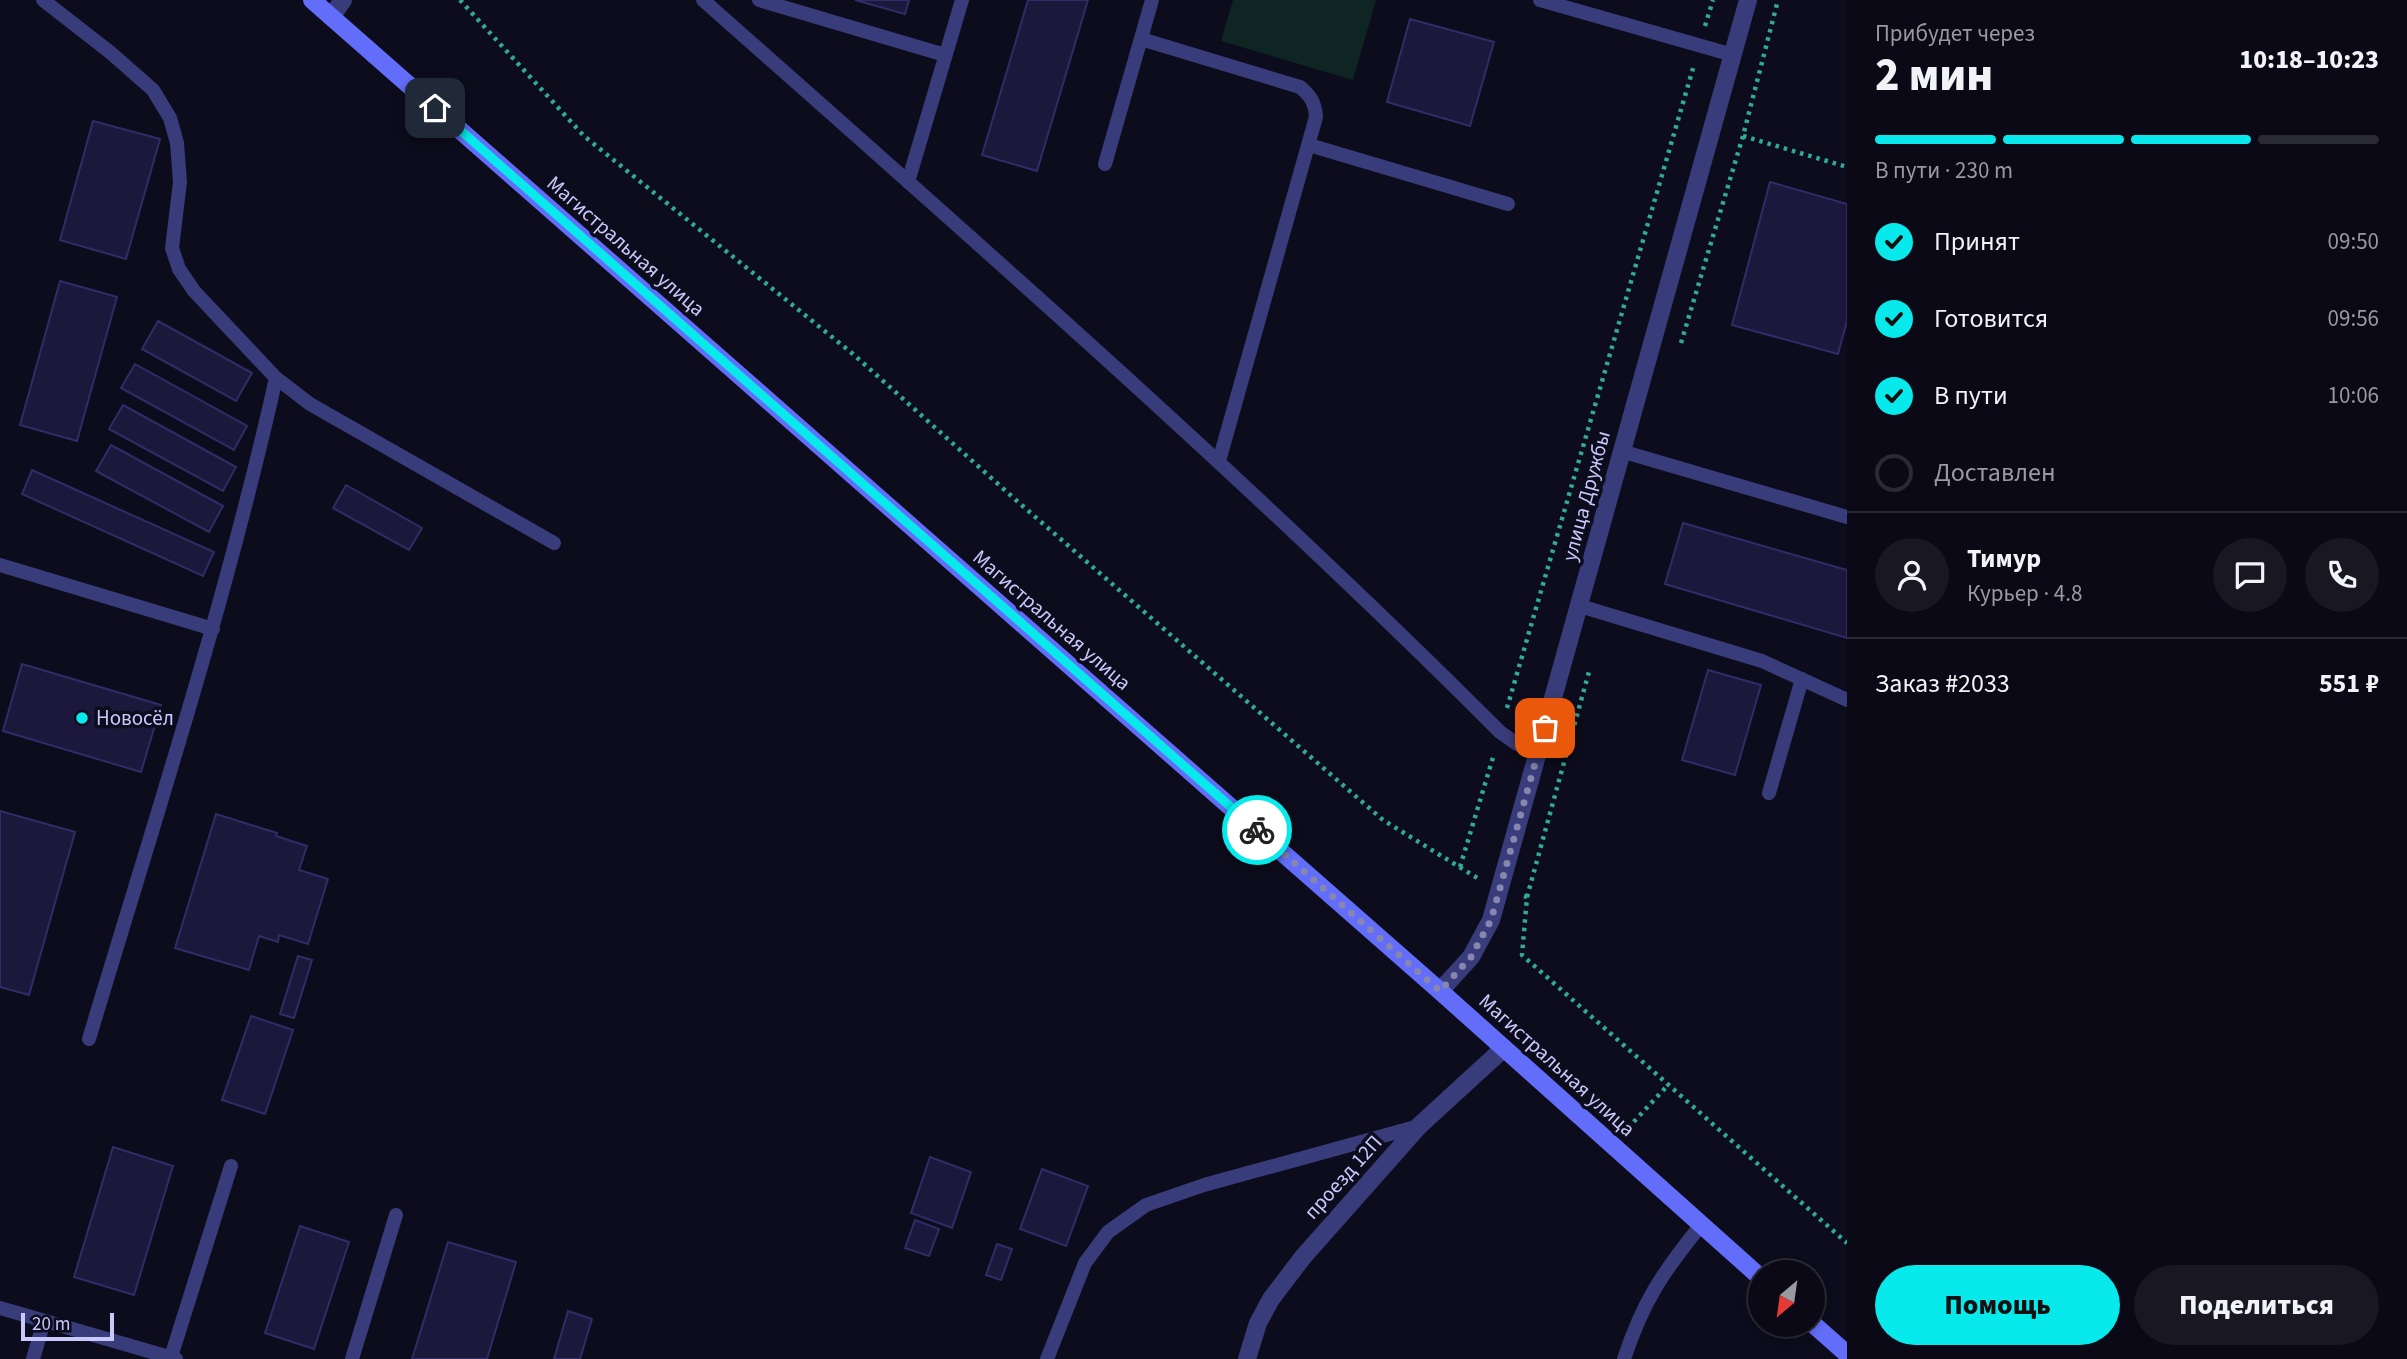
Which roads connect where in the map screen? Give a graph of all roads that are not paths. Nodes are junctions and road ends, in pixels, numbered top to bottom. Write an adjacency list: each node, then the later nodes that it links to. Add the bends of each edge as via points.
1 (43, 0): 18 (lane, via 153,90 170,118 177,143 180,182 172,248 179,269)
2 (312, 0): 10 (main road, Магистральная улица)
3 (343, 0): 10 (street)
4 (703, 0): 16 (lane)
5 (759, 0): 12 (lane)
6 (962, 0): 12 (lane)
7 (1152, 0): 11 (lane)
8 (1540, 0): 13 (lane)
9 (1748, 0): 13 (street, улица Дружбы)
10 (331, 17): 30 (main road, Магистральная улица)
11 (1141, 39): 14 (lane, via 1300,87 1316,106); 15 (lane)
12 (945, 55): 16 (lane)
13 (1733, 55): 19 (street, улица Дружбы)
14 (1309, 145): 17 (lane); 20 (lane)
15 (1105, 164)
16 (908, 182): 20 (lane)
17 (1508, 204)
18 (276, 378): 22 (lane, via 310,404); 25 (lane)
19 (1621, 452): 21 (lane); 24 (street, улица Дружбы)
20 (1219, 461): 28 (lane, via 1500,732)
21 (1847, 517)
22 (554, 543)
23 (0, 565): 25 (lane)
24 (1580, 607): 26 (lane, via 1762,661); 28 (street, улица Дружбы)
25 (213, 629): 31 (lane)
26 (1802, 679): 27 (lane); 29 (lane)
27 (1847, 700)
28 (1538, 752): 30 (street, улица Дружбы, via 1484,936)
29 (1769, 793)
30 (1440, 991): 32 (main road, Магистральная улица)
31 (89, 1039)
32 (1504, 1048): 33 (street, проезд 12П); 36 (main road, Магистральная улица)
33 (1419, 1126): 45 (lane, via 1146,1205 1108,1232 1085,1263); 46 (street, проезд 12П, via 1286,1278 1258,1323)
34 (231, 1166): 42 (lane)
35 (396, 1215): 44 (lane)
36 (1701, 1225): 37 (main road, Магистральная улица); 47 (lane, via 1657,1283)
37 (1748, 1266)
38 (0, 1308): 39 (lane)
39 (44, 1321): 42 (lane); 43 (lane)
40 (1825, 1335): 41 (main road)
41 (1847, 1354)
42 (174, 1358)
43 (33, 1359)
44 (352, 1359)
45 (1047, 1359)
46 (1247, 1359)
47 (1624, 1359)

